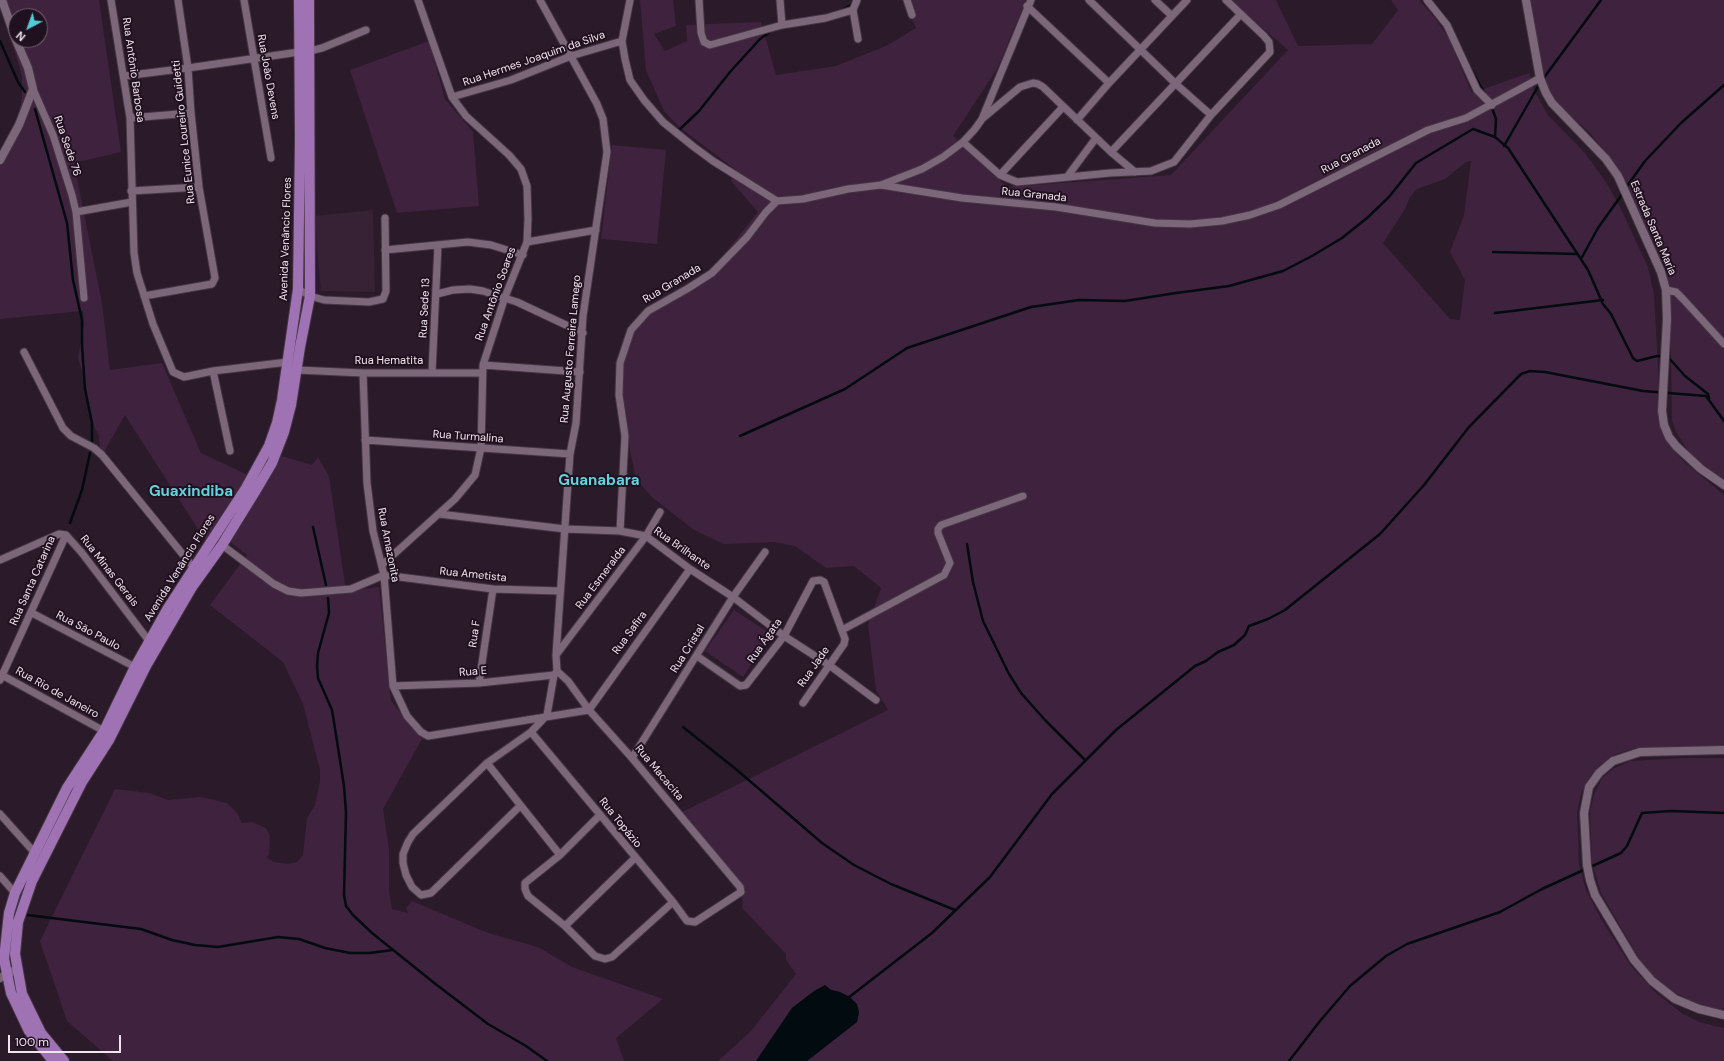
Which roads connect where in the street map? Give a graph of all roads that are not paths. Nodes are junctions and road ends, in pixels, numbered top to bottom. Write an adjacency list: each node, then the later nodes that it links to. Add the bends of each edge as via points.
1 (2, 0): 25 (street)
2 (111, 0): 36 (street, Rua Antônio Barbosa)
3 (178, 0): 35 (street, Rua Eunice Loureiro Guidetti)
4 (244, 0): 34 (street, Rua João Devens)
5 (299, 0): 32 (main road, Avenida Venâncio Flores)
6 (309, 0): 32 (main road, Avenida Venâncio Flores)
7 (418, 0): 41 (street, Rua Antônio Soares)
8 (540, 0): 33 (street, Rua Augusto Ferreira Lamego)
9 (630, 0): 29 (street)
10 (699, 0): 26 (street, via 701,33 704,42 710,45)
11 (780, 0): 26 (street)
12 (863, 0): 21 (street)
13 (907, 0): 23 (street)
14 (1089, 0): 31 (street)
15 (1155, 0): 24 (street)
16 (1187, 0): 24 (street)
17 (1226, 0): 22 (street)
18 (1427, 0): 42 (street, via 1447,25 1477,90)
19 (1526, 0): 37 (street, Estrada Santa Maria)
20 (1029, 3): 38 (street); 47 (street)
21 (855, 4): 26 (street, via 826,18); 28 (street)
22 (1241, 14): 39 (street); 45 (street, via 1269,42 1270,52)
23 (912, 15)
24 (1172, 16): 31 (street)
25 (8, 17)
26 (782, 25)
27 (366, 30): 32 (street, via 322,48)
28 (858, 39)
29 (622, 40): 33 (street, Rua Hermes Joaquim da Silva); 60 (street, via 630,80 656,114 678,135 713,161)
30 (19, 48): 40 (street)
31 (1141, 50): 38 (street); 39 (street)
32 (304, 51): 34 (street); 69 (main road, Avenida Venâncio Flores); 73 (main road, Avenida Venâncio Flores)
33 (571, 56): 41 (street, Rua Hermes Joaquim da Silva, via 512,80); 64 (street, Rua Augusto Ferreira Lamego, via 597,104 605,130 608,152)
34 (252, 58): 35 (street); 52 (street, Rua João Devens)
35 (188, 68): 36 (street); 44 (street, Rua Eunice Loureiro Guidetti)
36 (124, 76): 46 (street, Rua Antônio Barbosa)
37 (1540, 78): 42 (street, Rua Granada); 70 (street, Estrada Santa Maria, via 1552,102 1618,176 1661,272)
38 (1109, 83): 48 (street)
39 (1176, 84): 45 (street); 51 (street)
40 (33, 89): 53 (street, via 19,125); 62 (street, Rua Sede 76, via 53,135)
41 (452, 97): 65 (street, Rua Antônio Soares, via 466,116 521,169 527,186)
42 (1492, 104): 57 (street, Rua Granada, via 1466,118 1428,130 1279,205 1222,221 1190,224 1155,223 1056,207 962,198)
43 (1063, 107): 47 (street, via 1043,88 1033,84 1020,87); 48 (street); 55 (street)
44 (190, 113): 46 (street); 58 (street, Rua Eunice Loureiro Guidetti)
45 (1211, 116): 54 (street, via 1174,162 1151,171)
46 (130, 118): 59 (street, Rua Antônio Barbosa)
47 (982, 119): 50 (street)
48 (1077, 120): 49 (street)
49 (1096, 138): 51 (street); 56 (street)
50 (963, 142): 55 (street); 57 (street, via 922,169)
51 (1111, 152): 54 (street)
52 (271, 158)
53 (0, 159)
54 (1135, 172): 56 (street)
55 (1000, 175): 56 (street, via 1011,181 1024,182)
56 (1067, 177)
57 (881, 185): 60 (street, Rua Granada, via 848,189 803,200)
58 (199, 187): 59 (street); 72 (street, Rua Eunice Loureiro Guidetti, via 215,275 212,284)
59 (131, 191): 61 (street, Rua Antônio Barbosa)
60 (777, 201): 96 (street, Rua Granada, via 712,273 648,311 631,330 620,363 619,395 625,436)
61 (132, 202): 62 (street); 72 (street, Rua Antônio Barbosa, via 134,253)
62 (76, 212): 75 (street)
63 (385, 218): 67 (street)
64 (596, 230): 65 (street); 76 (street, Rua Augusto Ferreira Lamego)
65 (527, 242): 68 (street, Rua Antônio Soares)
66 (438, 245): 67 (street); 68 (street, via 480,243); 71 (street, Rua Sede 13)
67 (385, 250): 73 (street, via 386,291 383,299 341,302)
68 (523, 256): 74 (street, Rua Antônio Soares)
69 (298, 289): 73 (street); 79 (main road, Avenida Venâncio Flores)
70 (1666, 290): 77 (street, via 1676,292); 91 (street, Estrada Santa Maria, via 1668,319 1663,388 1664,425 1669,437 1701,469)
71 (437, 294): 74 (street, via 470,289); 83 (street, Rua Sede 13)
72 (144, 296): 82 (street, Rua Antônio Barbosa, via 173,372 184,378)
73 (310, 296): 81 (main road, Avenida Venâncio Flores)
74 (505, 297): 76 (street); 80 (street, Rua Antônio Soares)
75 (84, 298)
76 (582, 333): 84 (street, Rua Augusto Ferreira Lamego)
77 (1724, 344)
78 (24, 352): 103 (street, via 63,428 71,436 102,455)
79 (288, 362): 82 (street); 103 (main road, Avenida Venâncio Flores, via 279,415 269,446 246,488)
80 (483, 365): 84 (street); 86 (street, Rua Antônio Soares)
81 (297, 370): 85 (street, Rua Hematita); 99 (main road, Avenida Venâncio Flores, via 286,425 275,456)
82 (212, 371): 89 (street)
83 (432, 372): 85 (street, Rua Hematita); 86 (street, Rua Hematita)
84 (580, 372): 90 (street, Rua Augusto Ferreira Lamego, via 576,423)
85 (363, 373): 87 (street, Rua Amazonita)
86 (482, 373): 88 (street, Rua Antônio Soares)
87 (365, 440): 88 (street, Rua Turmalina); 102 (street, Rua Amazonita, via 370,511)
88 (481, 448): 90 (street, Rua Turmalina); 94 (street, Rua Antônio Soares, via 474,478)
89 (230, 451)
90 (570, 454): 95 (street, Rua Augusto Ferreira Lamego)
91 (1724, 485)
92 (1023, 496): 110 (street, via 942,525 938,533 950,563 944,575)
93 (660, 512): 98 (street, Rua Esmeralda)
94 (439, 514): 95 (street, Rua Brilhante); 102 (street, Rua Antônio Soares)
95 (565, 529): 96 (street, Rua Brilhante); 107 (street, Rua Augusto Ferreira Lamego)
96 (620, 531): 98 (street, Rua Brilhante)
97 (66, 535): 101 (street, Rua Minas Gerais, via 59,534); 109 (street, Rua Santa Catarina); 112 (street, Rua Minas Gerais)
98 (646, 536): 104 (street, Rua Brilhante); 113 (street, Rua Esmeralda)
99 (222, 545): 105 (street, via 274,584 301,593 351,590); 141 (main road, Avenida Venâncio Flores, via 192,587 146,666 110,740 79,787 24,902)
100 (764, 552): 108 (street, Rua Cristal)
101 (0, 560)
102 (382, 565): 105 (street, Rua Amazonita)
103 (193, 567): 112 (main road, Avenida Venâncio Flores)
104 (690, 569): 108 (street, Rua Brilhante); 123 (street, Rua Safira)
105 (384, 575): 106 (street, Rua Ametista); 120 (street, Rua Amazonita)
106 (493, 589): 107 (street, Rua Ametista); 119 (street, Rua F)
107 (560, 591): 113 (street, Rua Augusto Ferreira Lamego)
108 (733, 597): 111 (street, Rua Brilhante); 114 (street, Rua Cristal)
109 (32, 613): 116 (street, Rua São Paulo); 118 (street, Rua Santa Catarina)
110 (842, 630): 111 (street, Rua Ágata, via 824,582 817,580 813,581); 115 (street, Rua Jade, via 844,644)
111 (784, 636): 114 (street, Rua Ágata, via 746,685 740,686); 115 (street, Rua Brilhante)
112 (149, 641): 116 (main road, Avenida Venâncio Flores)
113 (556, 655): 117 (street, Rua Augusto Ferreira Lamego)
114 (697, 656): 128 (street, Rua Cristal)
115 (828, 665): 121 (street, Rua Brilhante); 122 (street, Rua Jade)
116 (135, 667): 125 (main road, Avenida Venâncio Flores)
117 (555, 673): 119 (street, Rua E); 123 (street, Rua Macacita, via 568,681); 124 (street, Rua Augusto Ferreira Lamego)
118 (1, 676): 125 (street, Rua Rio de Janeiro)
119 (479, 683): 120 (street, Rua E)
120 (393, 686): 124 (street, Rua Amazonita, via 407,716 417,729 428,736)
121 (876, 700)
122 (803, 703)
123 (589, 710): 124 (street); 128 (street, Rua Macacita)
124 (547, 715): 126 (street)
125 (104, 731): 133 (main road, Avenida Venâncio Flores, via 73,778)
126 (531, 732): 129 (street); 132 (street, Rua Topázio)
127 (1724, 750): 145 (street, via 1640,752 1613,761 1599,773 1589,787 1584,813 1587,865 1595,895 1634,960 1652,981 1676,999 1699,1009)
128 (632, 758): 139 (street, Rua Macacita, via 740,887 740,892)
129 (487, 763): 130 (street); 130 (street, via 413,834 408,842 403,854 406,875 412,887 421,895 431,893)
130 (520, 806): 134 (street)
131 (0, 814): 133 (street)
132 (600, 815): 134 (street); 135 (street, Rua Topázio)
133 (34, 852): 137 (main road, Avenida Venâncio Flores)
134 (560, 855): 140 (street, via 525,883 525,889 535,903)
135 (635, 858): 138 (street, Rua Topázio); 140 (street)
136 (0, 876): 137 (street)
137 (15, 893): 142 (main road, Avenida Venâncio Flores, via 6,928)
138 (673, 902): 139 (street, Rua Topázio, via 687,921); 140 (street, via 612,957 605,959 595,956)
139 (695, 922)
140 (565, 926)
141 (15, 954): 142 (street); 143 (main road, Avenida Venâncio Flores)
142 (2, 960): 144 (main road, Avenida Venâncio Flores)
143 (17, 969): 144 (street); 147 (main road, Avenida Venâncio Flores, via 22,994 30,1014 41,1033)
144 (3, 976): 146 (main road, Avenida Venâncio Flores, via 20,1015 38,1044)
145 (1724, 1015)
146 (53, 1061)
147 (64, 1061)

